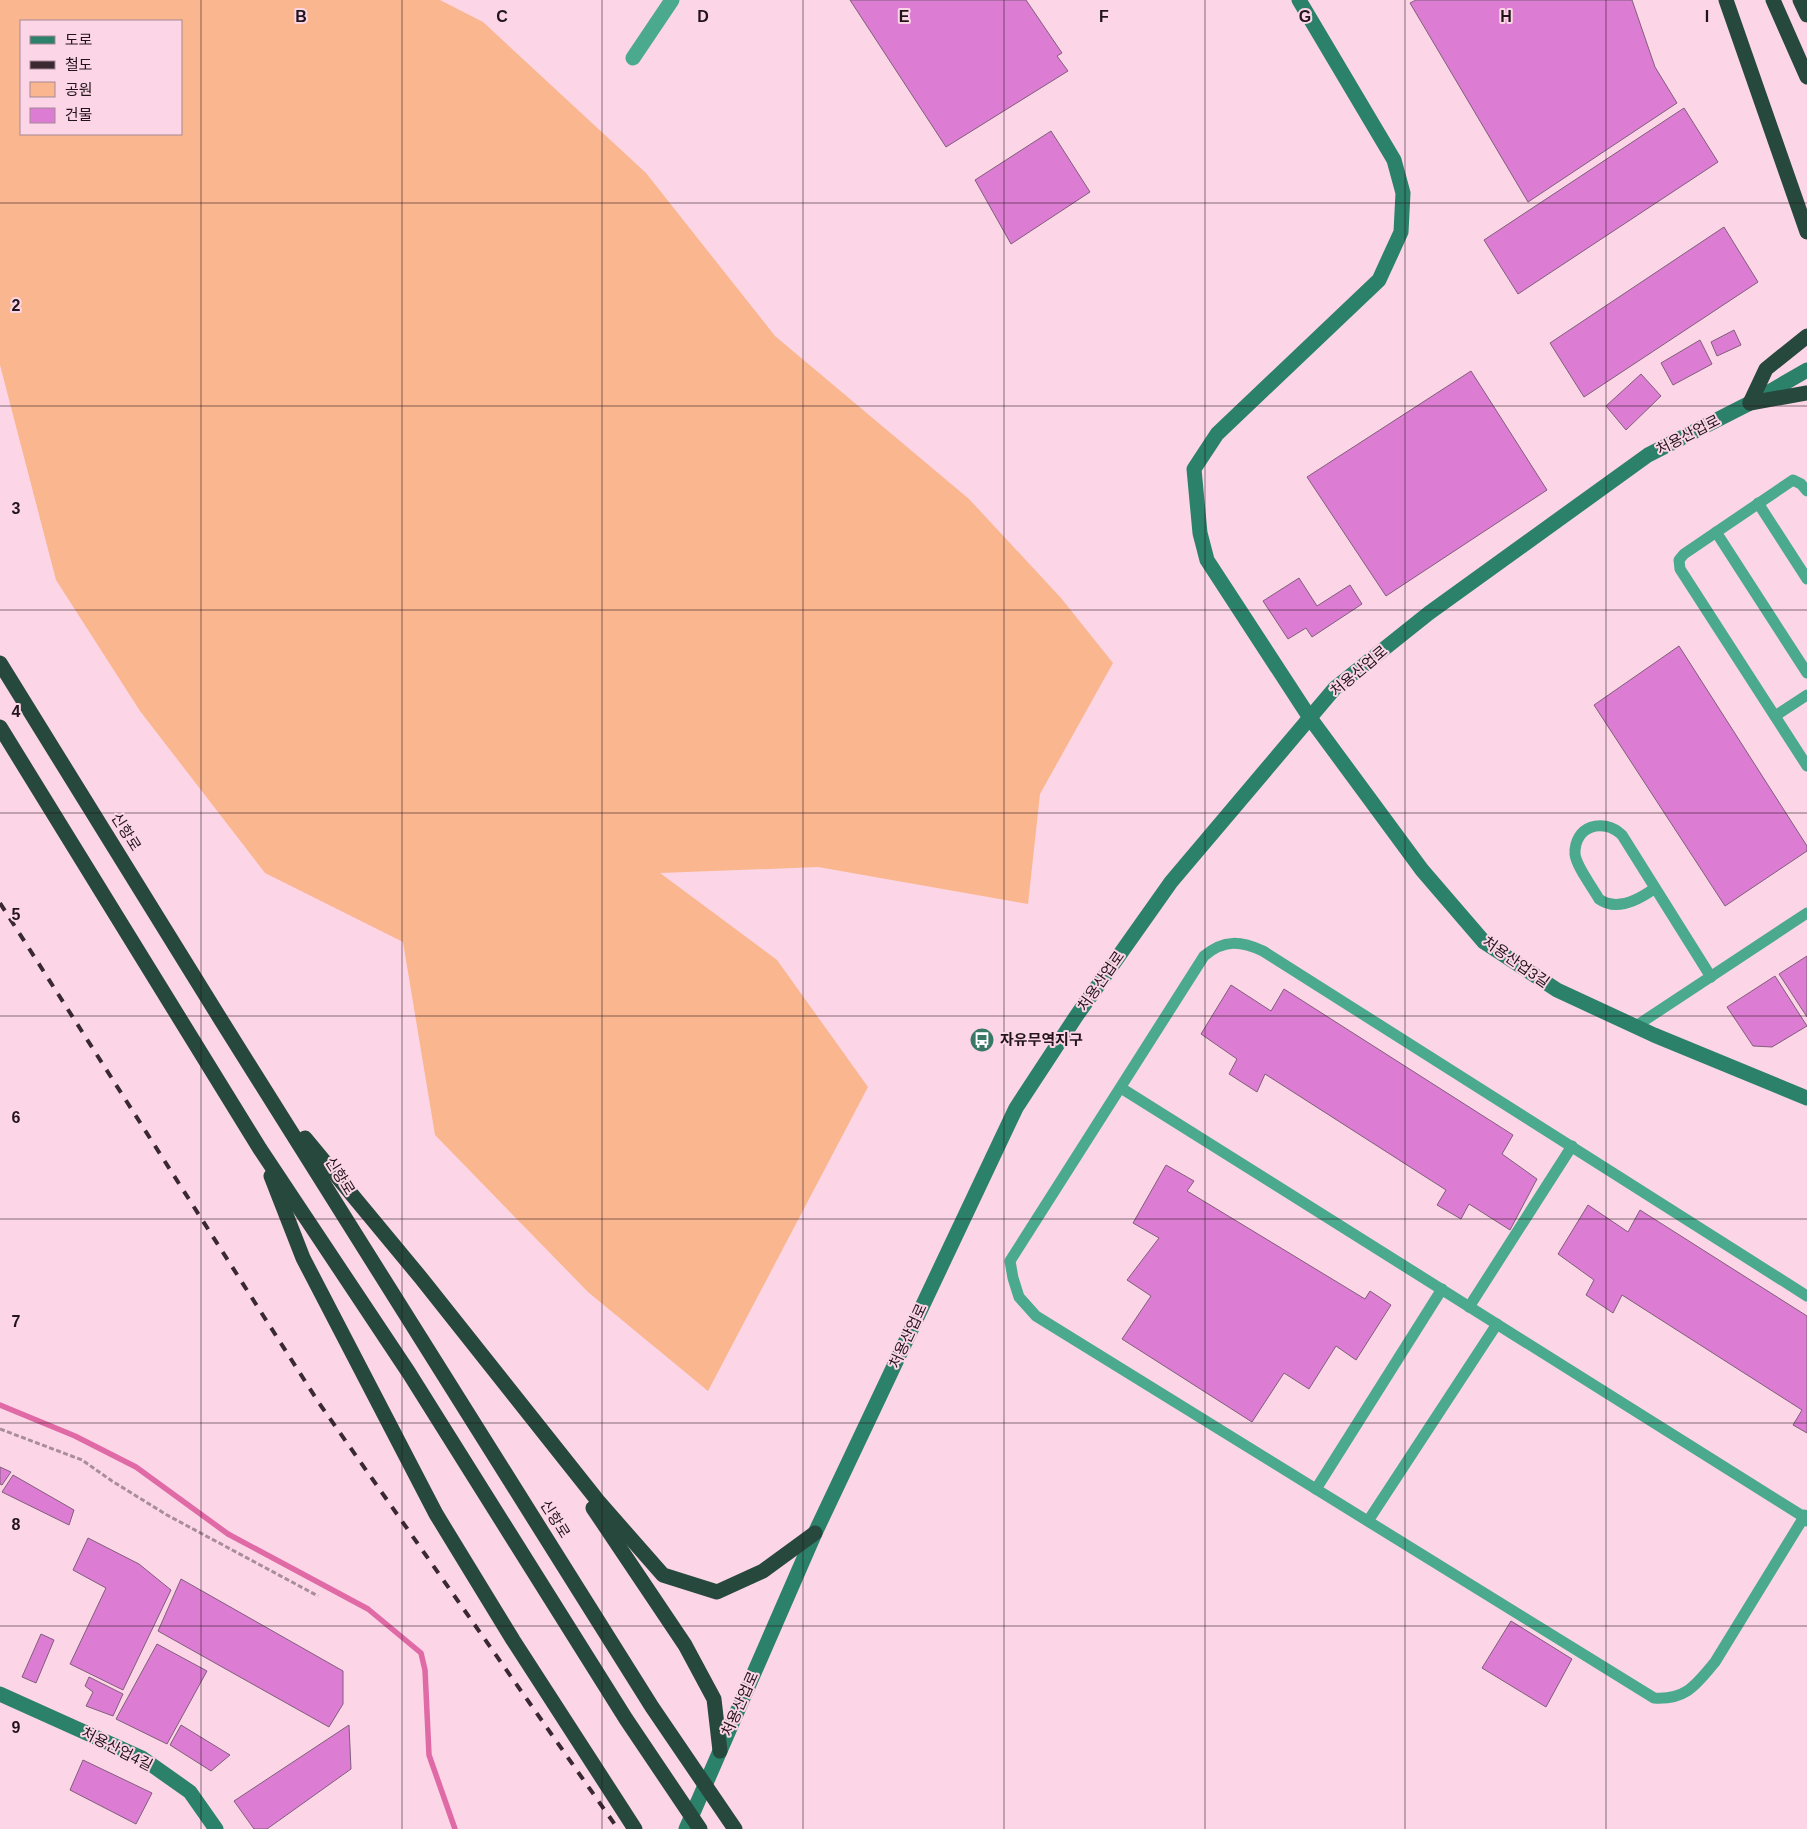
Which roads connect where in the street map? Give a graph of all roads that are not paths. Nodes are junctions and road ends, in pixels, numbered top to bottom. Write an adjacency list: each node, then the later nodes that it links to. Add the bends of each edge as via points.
1 (672, 0): 7 (street)
2 (1299, 0): 22 (main road, 처용산업3길, via 1394,160 1403,193 1401,232 1379,280 1217,434 1194,469 1200,533 1207,560)
3 (1726, 0): 9 (highway)
4 (1773, 0): 8 (highway)
5 (1800, 0): 6 (highway)
6 (1807, 15)
7 (633, 58)
8 (1807, 77)
9 (1807, 232)
10 (1807, 336): 13 (highway, via 1766,369)
11 (1807, 370): 13 (main road, 처용산업로)
12 (1807, 393): 13 (highway)
13 (1750, 403): 22 (main road, 처용산업로, via 1640,460 1429,613 1335,688)
14 (1807, 491): 15 (lane, via 1794,480)
15 (1758, 504): 16 (lane); 17 (lane)
16 (1716, 532): 19 (lane); 21 (lane, via 1684,554 1679,560 1680,570)
17 (1807, 579)
18 (0, 663): 30 (highway, 신항로)
19 (1807, 673)
20 (1807, 695): 21 (lane)
21 (1775, 716): 24 (lane)
22 (1310, 718): 28 (main road, 처용산업3길, via 1422,870 1484,942 1557,990); 42 (main road, 처용산업로, via 1171,882 1016,1108)
23 (0, 727): 33 (highway)
24 (1807, 766)
25 (1655, 888): 25 (lane, via 1622,835 1614,828 1598,824 1578,838 1577,861 1599,899 1605,903 1624,904); 27 (lane)
26 (1807, 913): 27 (lane)
27 (1711, 977): 28 (lane)
28 (1636, 1026): 31 (main road, 처용산업3길)
29 (1121, 1088): 32 (lane, via 1204,956 1214,948 1246,943 1263,950); 34 (lane); 39 (lane, via 1010,1261 1019,1297 1036,1316)
30 (265, 1090): 38 (highway); 49 (highway, 신항로, via 652,1707)
31 (1807, 1098)
32 (1572, 1146): 35 (lane); 36 (lane)
33 (260, 1149): 46 (highway, via 303,1258 436,1514); 48 (highway, via 409,1373 626,1719)
34 (1442, 1289): 36 (lane); 39 (lane)
35 (1807, 1296)
36 (1470, 1307): 37 (lane)
37 (1497, 1324): 40 (lane); 41 (lane)
38 (534, 1421): 42 (highway, via 663,1575 717,1592 763,1571); 44 (highway, via 685,1644 714,1700)
39 (1316, 1489): 41 (lane)
40 (1806, 1518): 41 (lane, via 1714,1662 1682,1695 1667,1699 1654,1698)
41 (1368, 1521)
42 (815, 1533): 44 (main road, 처용산업로)
43 (0, 1694): 45 (main road, 처용산업4길, via 142,1758 190,1792)
44 (720, 1751): 47 (main road, 처용산업로)
45 (216, 1829)
46 (635, 1829)
47 (686, 1829)
48 (700, 1829)
49 (735, 1829)

